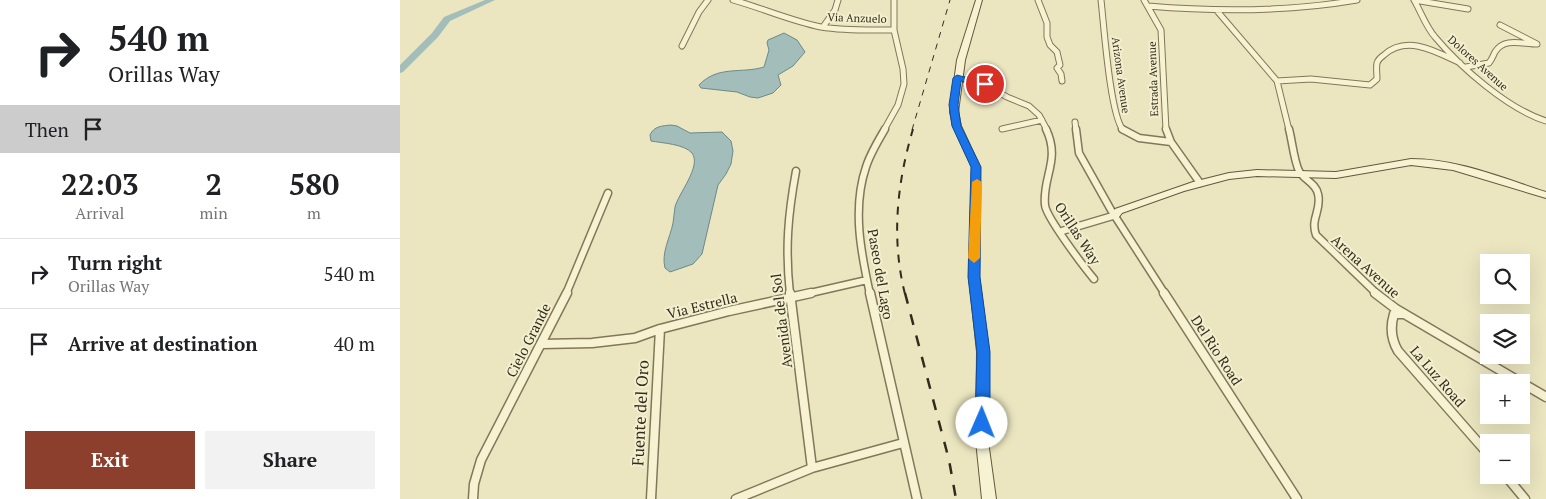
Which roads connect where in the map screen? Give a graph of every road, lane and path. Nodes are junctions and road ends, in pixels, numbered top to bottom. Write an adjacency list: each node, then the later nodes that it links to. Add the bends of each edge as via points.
1 (708, 0): 17 (street)
2 (733, 0): 15 (street, Via Anzuelo)
3 (838, 0): 15 (street)
4 (894, 0): 16 (street, Paseo del Lago)
5 (979, 0): 20 (street)
6 (1038, 0): 21 (street, via 1047,23 1047,37 1057,52 1060,65 1057,68)
7 (1101, 0): 27 (street, Arizona Avenue, via 1119,125 1139,138)
8 (1144, 0): 11 (street, Estrada Avenue)
9 (1357, 0): 13 (street, via 1306,8)
10 (1414, 0): 12 (street); 18 (street, Dolores Avenue, via 1434,36)
11 (1148, 6): 13 (street); 27 (street, Estrada Avenue, via 1161,30 1164,116)
12 (1468, 9)
13 (1218, 12): 22 (street, Arena Avenue)
14 (1500, 25): 19 (street, via 1537,44 1506,42 1489,63)
15 (823, 27): 16 (street, Via Anzuelo)
16 (894, 30): 36 (street, Paseo del Lago, via 903,73 903,92 862,178 859,216)
17 (682, 46)
18 (1460, 62): 19 (street, Dolores Avenue); 22 (street, via 1425,47 1406,45 1394,48 1379,60 1377,79 1370,85 1319,79)
19 (1466, 67): 24 (street, Dolores Avenue, via 1514,107)
20 (957, 78): 23 (street, Orillas Way, via 992,87 1029,106); 50 (street, via 954,119 976,167 974,277 983,352 982,441)
21 (1062, 81)
22 (1277, 81): 29 (street, Arena Avenue, via 1290,143 1298,171)
23 (1042, 120): 26 (street); 34 (street, Orillas Way, via 1051,141 1052,159 1044,203)
24 (1546, 121)
25 (1074, 122): 33 (street, Del Rio Road, via 1079,153)
26 (1002, 129)
27 (1171, 142): 30 (street, Estrada Avenue)
28 (796, 171): 37 (street, Avenida del Sol, via 787,238)
29 (1303, 176): 30 (street, via 1245,174); 32 (street, via 1347,174 1401,163 1424,162); 38 (street, Arena Avenue, via 1313,184 1318,194 1319,208 1314,216 1316,235 1376,294)
30 (1200, 183): 33 (street, via 1118,211)
31 (608, 193): 40 (street, Cielo Grande, via 579,266)
32 (1546, 195)
33 (1116, 215): 34 (street); 51 (street, Del Rio Road)
34 (1062, 231): 35 (street, Orillas Way)
35 (1094, 279)
36 (867, 280): 37 (street, Via Estrella); 42 (street, Paseo del Lago)
37 (790, 297): 39 (street, Via Estrella); 44 (street, Avenida del Sol)
38 (1403, 314): 41 (street, Arena Avenue); 43 (street, La Luz Road, via 1394,314 1392,320 1392,339 1398,351)
39 (660, 329): 40 (street, Via Estrella, via 610,342); 47 (street, Fuente del Oro)
40 (542, 344): 46 (street, Cielo Grande, via 481,460)
41 (1546, 397)
42 (904, 443): 44 (street); 49 (street, Paseo del Lago)
43 (1480, 445)
44 (812, 468): 48 (street)
45 (1512, 484): 52 (street)
46 (473, 499)
47 (651, 499)
48 (736, 499)
49 (917, 499)
50 (989, 499)
51 (1297, 499)
52 (1525, 499)

